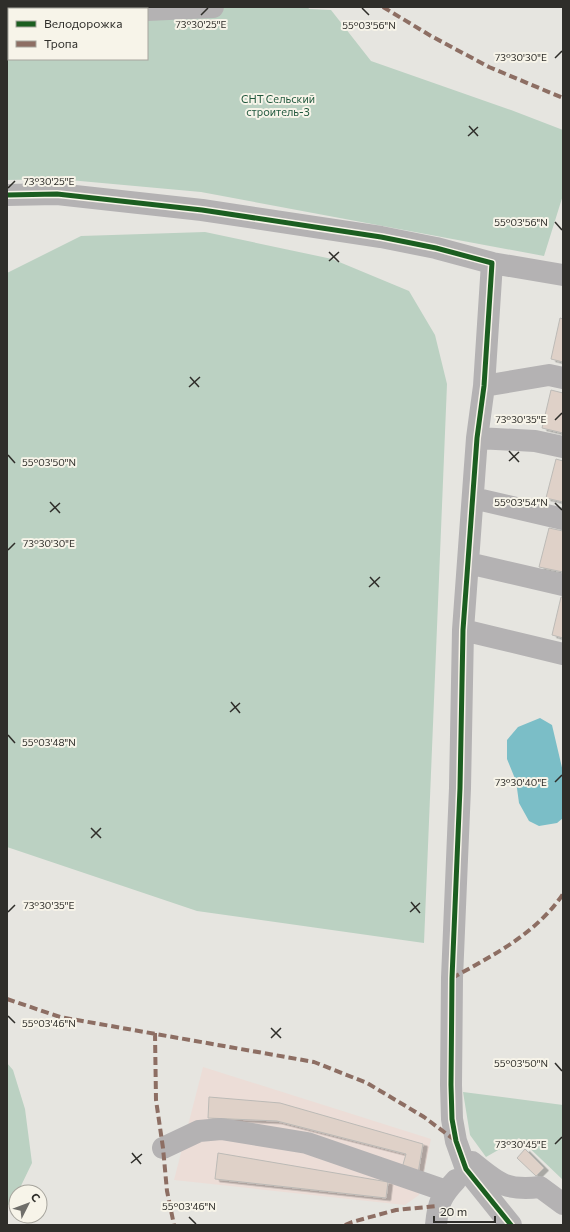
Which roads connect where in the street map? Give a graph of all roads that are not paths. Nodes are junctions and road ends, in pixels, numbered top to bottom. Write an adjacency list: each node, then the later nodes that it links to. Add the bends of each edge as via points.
1 (213, 7): 2 (street)
2 (148, 10)
3 (7, 195): 4 (street, via 57,194 202,210 381,237)
4 (492, 263): 5 (street); 7 (street)
5 (563, 275)
6 (563, 378): 7 (street, via 549,374)
7 (484, 386): 8 (street)
8 (477, 438): 9 (street, via 535,441); 10 (street)
9 (563, 447)
10 (472, 498): 11 (street); 12 (street)
11 (563, 520)
12 (468, 563): 13 (street); 14 (street)
13 (563, 585)
14 (463, 630): 15 (street); 17 (street, via 451,1073 452,1119 456,1141)
15 (563, 654)
16 (164, 1148): 18 (street, via 194,1133 221,1129 307,1142)
17 (464, 1161): 18 (street); 19 (street, via 499,1183 521,1190 540,1187); 21 (street)
18 (446, 1191): 20 (street, via 438,1206)
19 (563, 1204)
20 (436, 1225)
21 (511, 1225)

